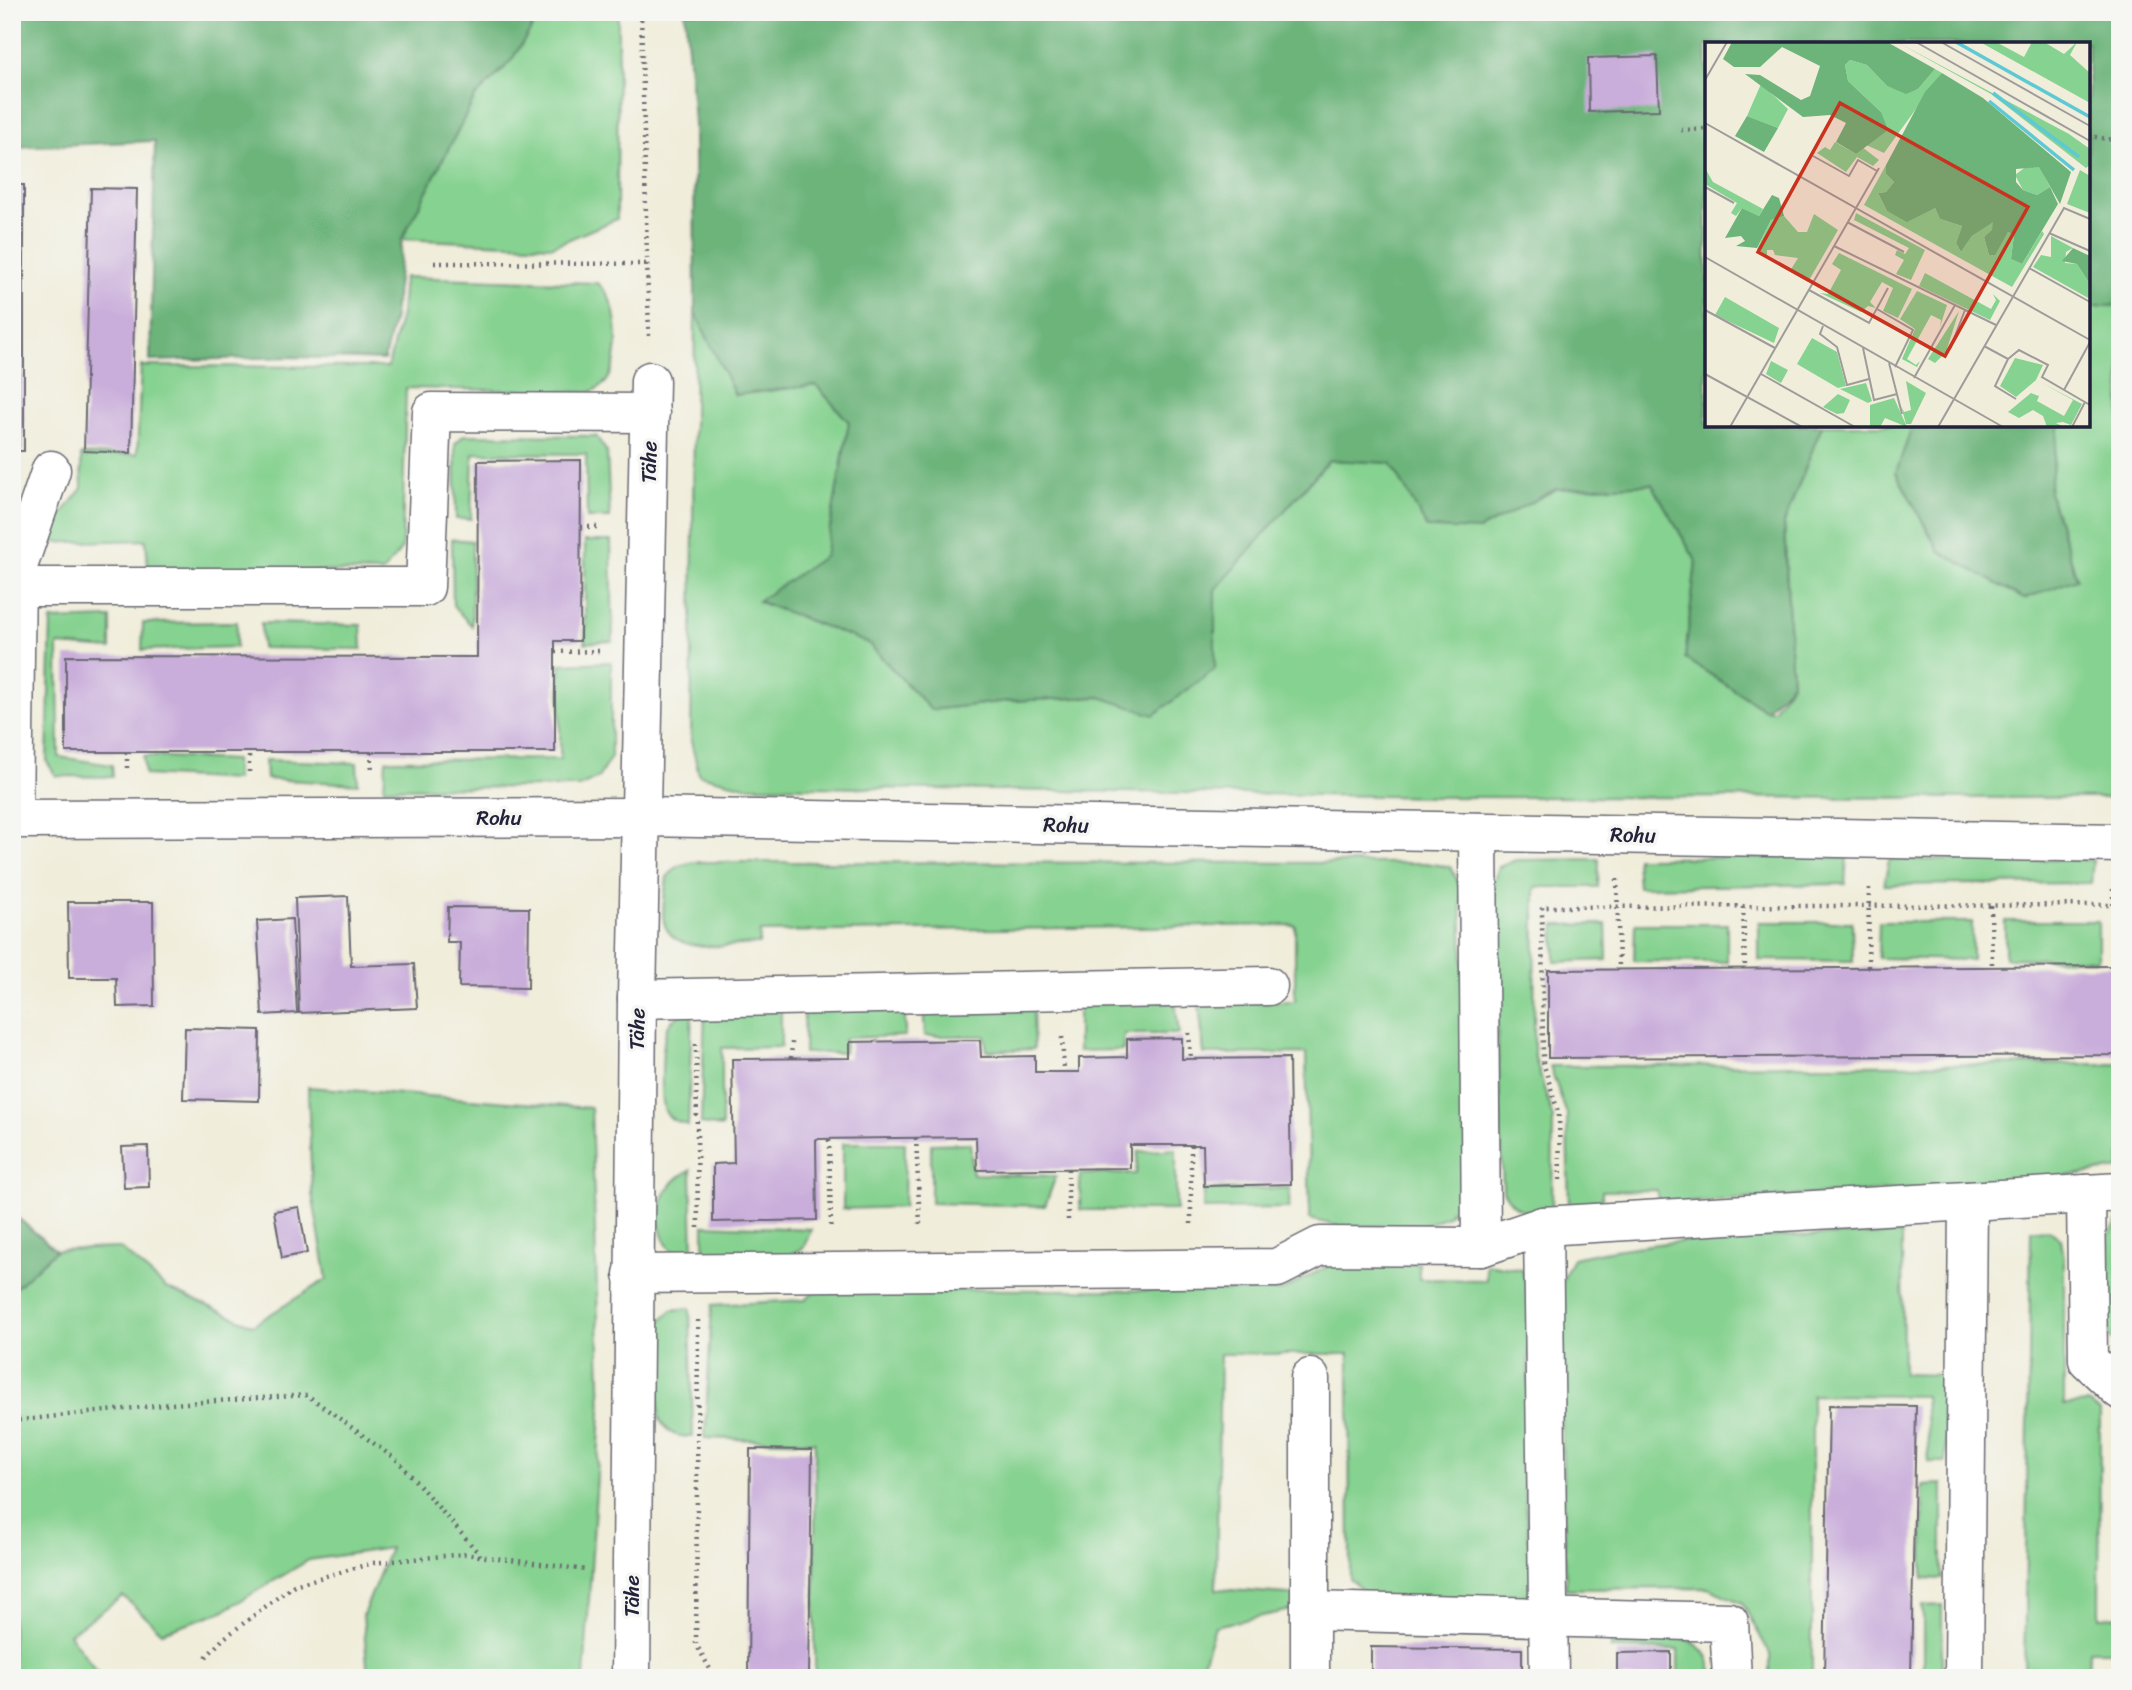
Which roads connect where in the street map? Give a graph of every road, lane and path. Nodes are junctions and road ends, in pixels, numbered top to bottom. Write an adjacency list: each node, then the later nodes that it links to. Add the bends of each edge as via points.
1 (641, 12): 7 (path)
2 (1705, 129): 3 (path)
3 (1681, 130)
4 (2090, 136): 5 (path)
5 (2120, 141)
6 (434, 263): 7 (path)
7 (647, 264): 8 (path)
8 (650, 397): 10 (street, via 432,412 425,587); 13 (street, Tähe)
9 (51, 470): 10 (street, via 16,572)
10 (17, 587): 14 (street)
11 (605, 651): 12 (path)
12 (555, 652)
13 (641, 817): 14 (street, Rohu); 15 (street, Rohu); 32 (street, Tähe)
14 (13, 819)
15 (1478, 832): 16 (street, Rohu); 40 (street)
16 (1615, 835): 17 (street, Rohu); 23 (path)
17 (1869, 839): 18 (street, Rohu); 21 (path)
18 (2116, 843): 19 (path)
19 (2113, 905): 20 (path); 22 (path); 25 (path)
20 (2120, 905)
21 (1869, 906): 22 (path); 24 (path); 26 (path)
22 (1991, 906): 27 (path)
23 (1618, 907): 24 (path); 29 (path); 39 (path, via 1542,907 1543,1062 1559,1115)
24 (1743, 907): 28 (path)
25 (2114, 965)
26 (1868, 967)
27 (1992, 967)
28 (1745, 968)
29 (1619, 969)
30 (1268, 986): 31 (street)
31 (696, 998): 32 (street); 45 (path)
32 (637, 999): 46 (street, Tähe)
33 (916, 1138): 43 (path)
34 (829, 1140): 44 (path)
35 (1191, 1145): 41 (path)
36 (1068, 1169): 42 (path)
37 (2103, 1193): 38 (street); 48 (street, via 2088,1360)
38 (1968, 1201): 39 (street); 60 (street)
39 (1552, 1225): 40 (street); 53 (street)
40 (1481, 1247): 41 (street, via 1320,1246 1277,1268)
41 (1192, 1268): 42 (street)
42 (1069, 1270): 43 (street)
43 (922, 1271): 44 (street)
44 (831, 1272): 45 (street)
45 (699, 1273): 46 (street); 56 (path, via 696,1644)
46 (634, 1274): 51 (street, Tähe)
47 (1310, 1378): 52 (street)
48 (2120, 1390)
49 (12, 1421): 50 (path, via 307,1395 398,1461)
50 (481, 1556): 51 (path); 54 (path, via 373,1563 294,1585)
51 (632, 1578): 55 (street, Tähe)
52 (1311, 1611): 53 (street); 57 (street)
53 (1548, 1617): 58 (street); 59 (street, via 1729,1622)
54 (206, 1657)
55 (631, 1678)
56 (716, 1678)
57 (1310, 1678)
58 (1549, 1678)
59 (1732, 1678)
60 (1964, 1678)

